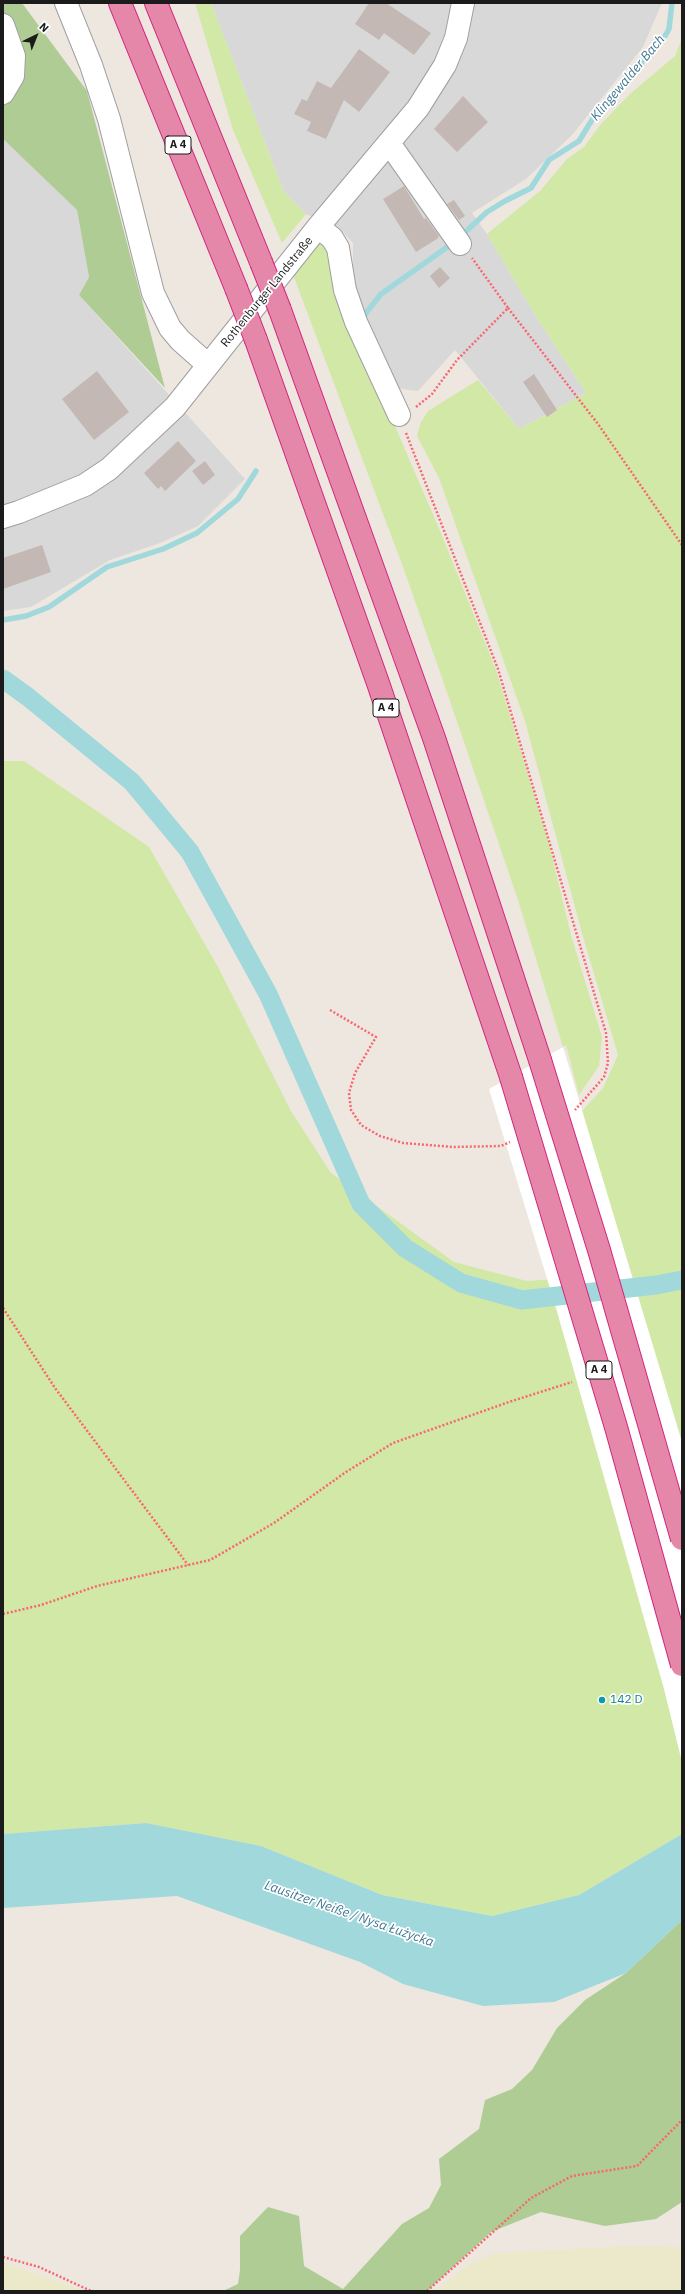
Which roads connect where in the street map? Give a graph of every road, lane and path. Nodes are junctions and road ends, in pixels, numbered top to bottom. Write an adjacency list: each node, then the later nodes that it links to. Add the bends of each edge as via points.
1 (66, 3): 11 (street, via 109,119 153,293 170,328)
2 (120, 3): 20 (highway, A 4, bridge, via 256,340 380,690 510,1077 605,1389)
3 (156, 3): 17 (highway, bridge, via 280,310 425,710 540,1060 594,1235)
4 (463, 3): 7 (street, Rothenburger Landstraße, via 456,38 444,65 418,108)
5 (3, 24): 6 (street, via 14,56 13,76)
6 (3, 93)
7 (389, 143): 8 (street, Rothenburger Landstraße); 9 (street)
8 (318, 228): 11 (street, Rothenburger Landstraße); 12 (street, via 332,238 338,248 345,290 356,322)
9 (460, 244): 10 (path)
10 (508, 308): 12 (path, via 457,360 432,394 416,407); 14 (path, via 598,424)
11 (208, 365): 13 (street, Rothenburger Landstraße, via 175,407 109,469 84,485)
12 (399, 415)
13 (3, 517)
14 (682, 545)
15 (3, 1308): 18 (path, via 55,1388)
16 (572, 1382): 18 (path, via 393,1443 346,1472 274,1523 210,1560)
17 (682, 1539)
18 (188, 1565): 19 (path, via 97,1586 41,1605)
19 (3, 1614)
20 (682, 1664)
21 (682, 2120): 24 (path, via 637,2166 572,2176 531,2198)
22 (3, 2257): 23 (path, via 39,2267)
23 (91, 2291)
24 (427, 2291)

